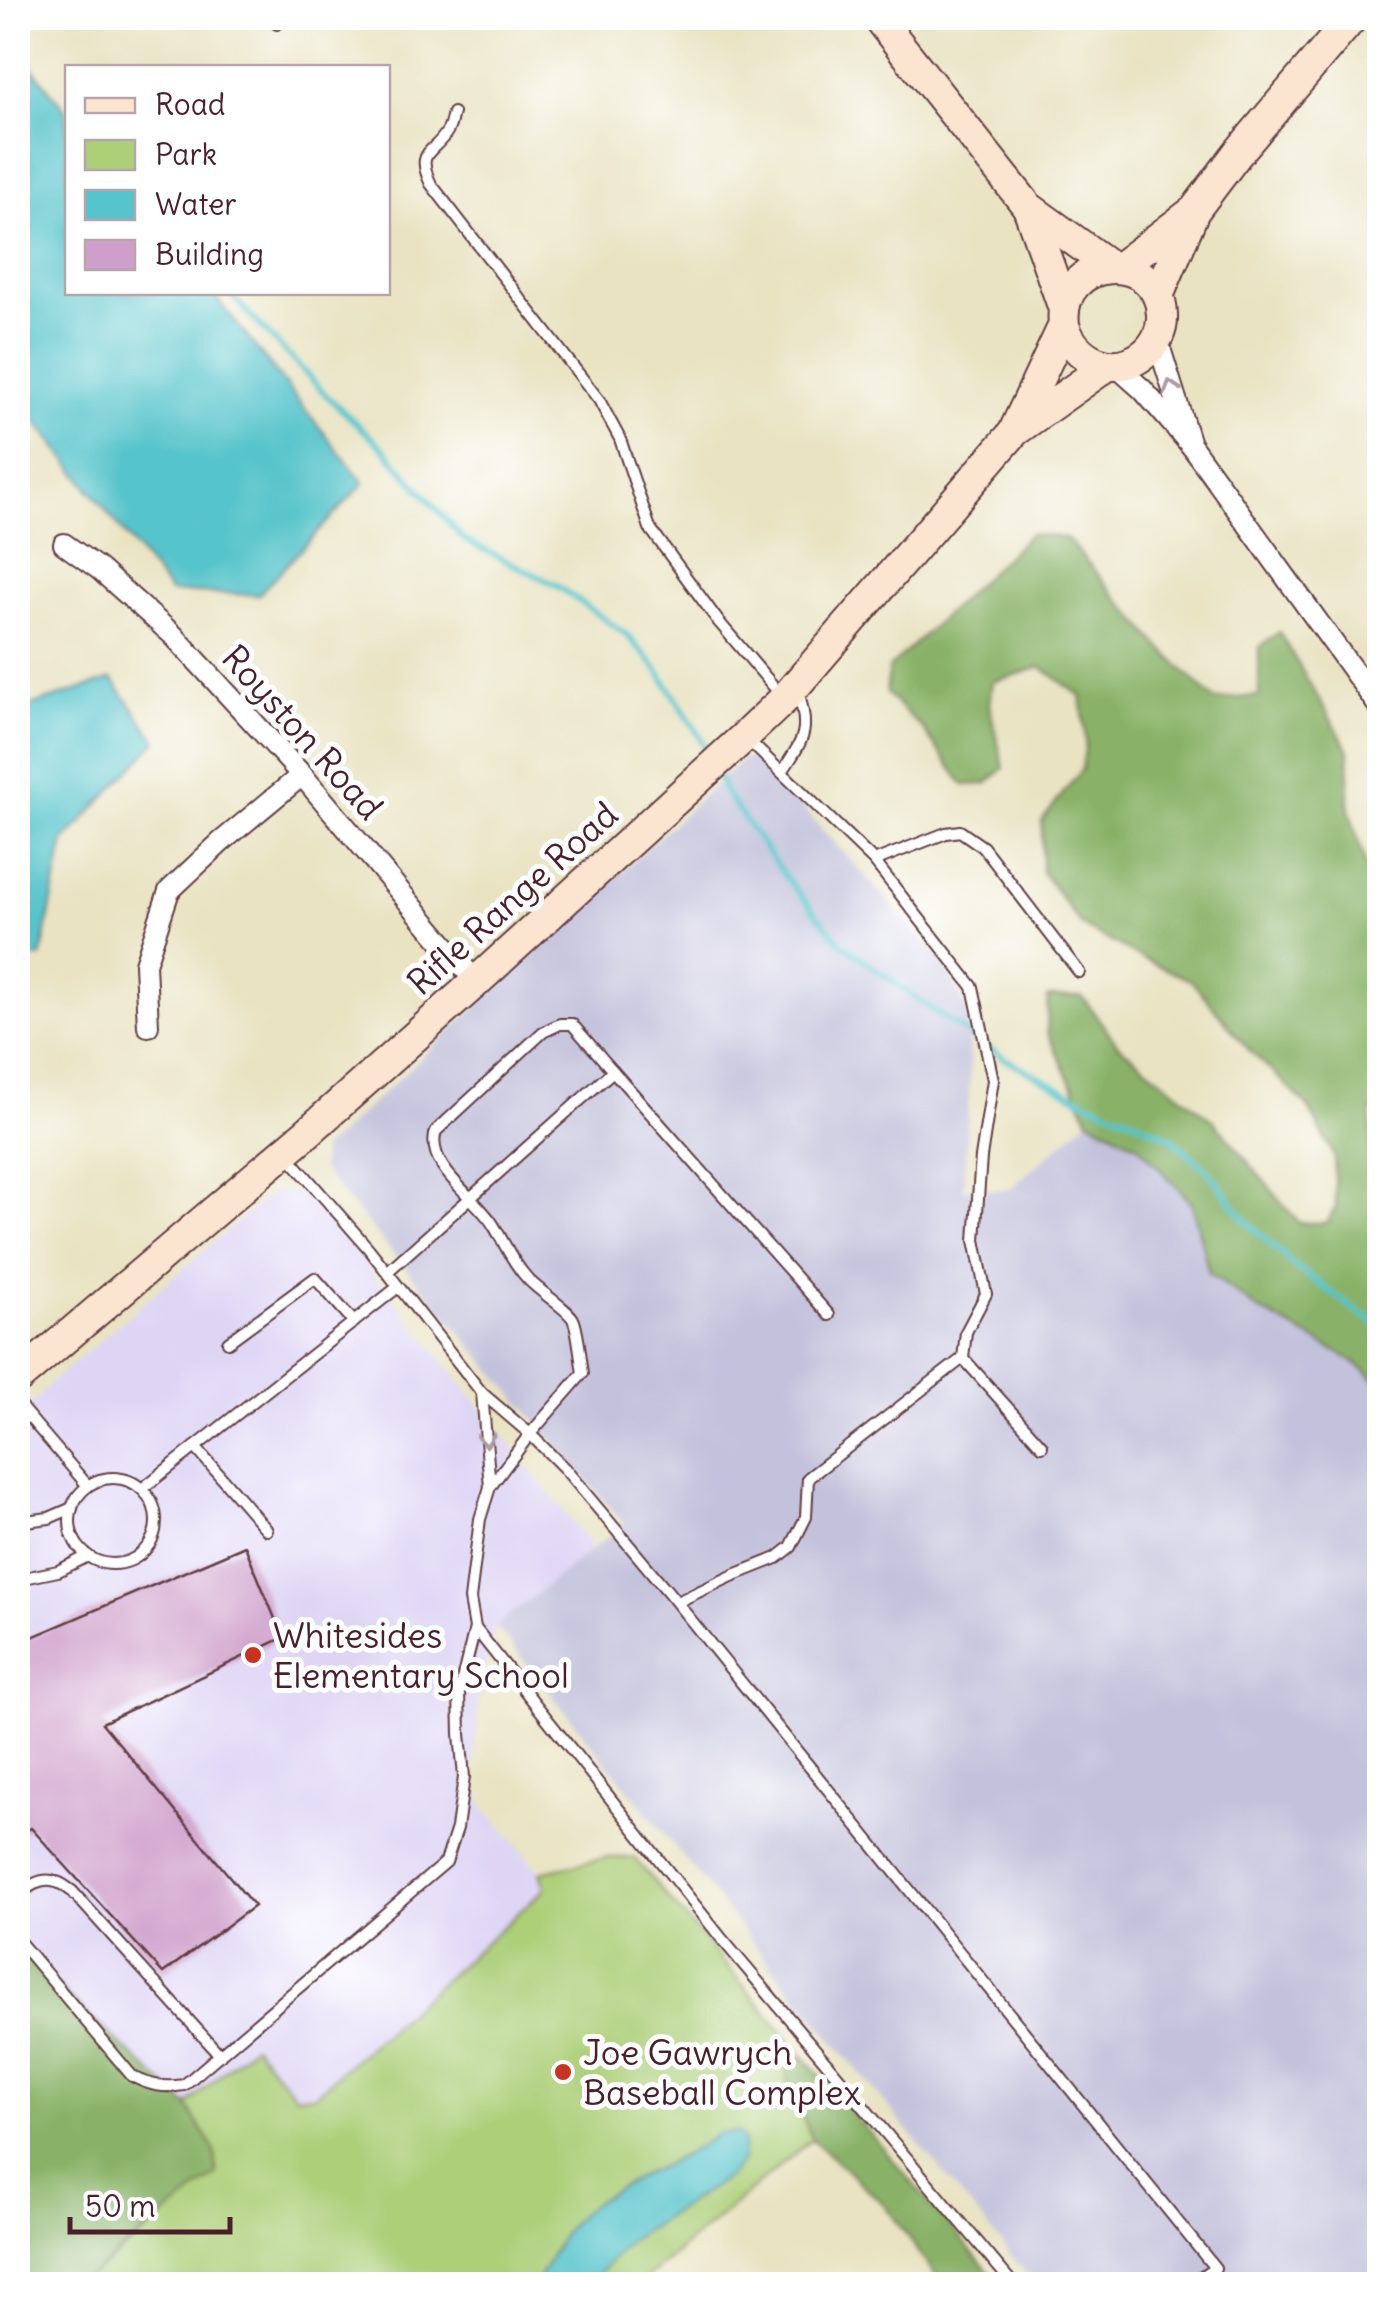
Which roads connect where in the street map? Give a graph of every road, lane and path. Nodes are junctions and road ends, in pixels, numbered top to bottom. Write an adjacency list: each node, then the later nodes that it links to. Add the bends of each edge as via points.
1 (878, 18): 4 (main road)
2 (1352, 18): 5 (main road)
3 (453, 113): 14 (lane, via 448,131 427,152 424,170 431,184 599,400 620,439 650,528 718,621)
4 (1028, 207): 6 (main road); 8 (main road)
5 (1194, 212): 6 (main road); 7 (main road)
6 (1115, 267): 7 (main road, via 1142,277); 8 (main road, via 1080,280)
7 (1158, 296): 9 (main road)
8 (1064, 317): 10 (main road, via 1080,352); 11 (main road, Rifle Range Road)
9 (1157, 339): 10 (main road, via 1136,359); 12 (street, one-way to 9)
10 (1112, 365): 11 (main road, Rifle Range Road); 12 (street)
11 (1015, 431): 14 (main road, Rifle Range Road)
12 (1190, 444): 15 (street)
13 (64, 544): 18 (street, Royston Road, via 174,635)
14 (790, 692): 16 (main road, Rifle Range Road); 17 (lane, via 804,716 804,740)
15 (1380, 708)
16 (744, 736): 17 (lane); 21 (main road, Rifle Range Road)
17 (782, 772): 19 (lane)
18 (302, 776): 21 (street, Royston Road); 22 (street, via 169,891 145,964)
19 (874, 861): 20 (lane, via 960,831 983,846); 31 (lane, via 973,987 993,1080 974,1240 986,1294 966,1332)
20 (1079, 972)
21 (476, 982): 24 (main road, Rifle Range Road)
22 (148, 1026)
23 (614, 1071): 25 (lane); 25 (lane, via 572,1024 542,1032 436,1131 436,1156); 28 (lane)
24 (284, 1152): 26 (lane); 32 (main road, Rifle Range Road)
25 (469, 1199): 26 (lane); 35 (lane, via 492,1222 529,1282 574,1319 583,1373)
26 (387, 1272): 27 (lane)
27 (398, 1286): 29 (lane); 33 (lane)
28 (830, 1315)
29 (354, 1322): 30 (lane, via 314,1278); 37 (lane)
30 (228, 1342)
31 (963, 1358): 36 (lane); 46 (lane, via 808,1478 806,1517 791,1547)
32 (18, 1378)
33 (482, 1393): 35 (lane); 39 (lane, one-way to 39)
34 (18, 1404): 38 (lane)
35 (530, 1434): 39 (lane); 46 (lane)
36 (1042, 1446)
37 (194, 1447): 40 (lane); 43 (lane)
38 (88, 1486): 40 (lane, via 115,1478); 41 (lane)
39 (490, 1487): 47 (lane, via 470,1599)
40 (142, 1489): 44 (lane, via 156,1514 150,1543 128,1562)
41 (72, 1508): 42 (lane); 44 (lane, via 72,1535)
42 (18, 1522)
43 (266, 1530)
44 (88, 1556): 45 (lane)
45 (18, 1584)
46 (676, 1602): 52 (lane, via 1215,2268)
47 (475, 1628): 50 (lane, via 459,1692 464,1777 446,1862); 51 (lane, via 722,1939)
48 (18, 1899): 50 (lane, via 40,1881 72,1891)
49 (18, 1940): 50 (lane, via 132,2076 146,2084 184,2085)
50 (220, 2055)
51 (1013, 2284)
52 (1192, 2284)

